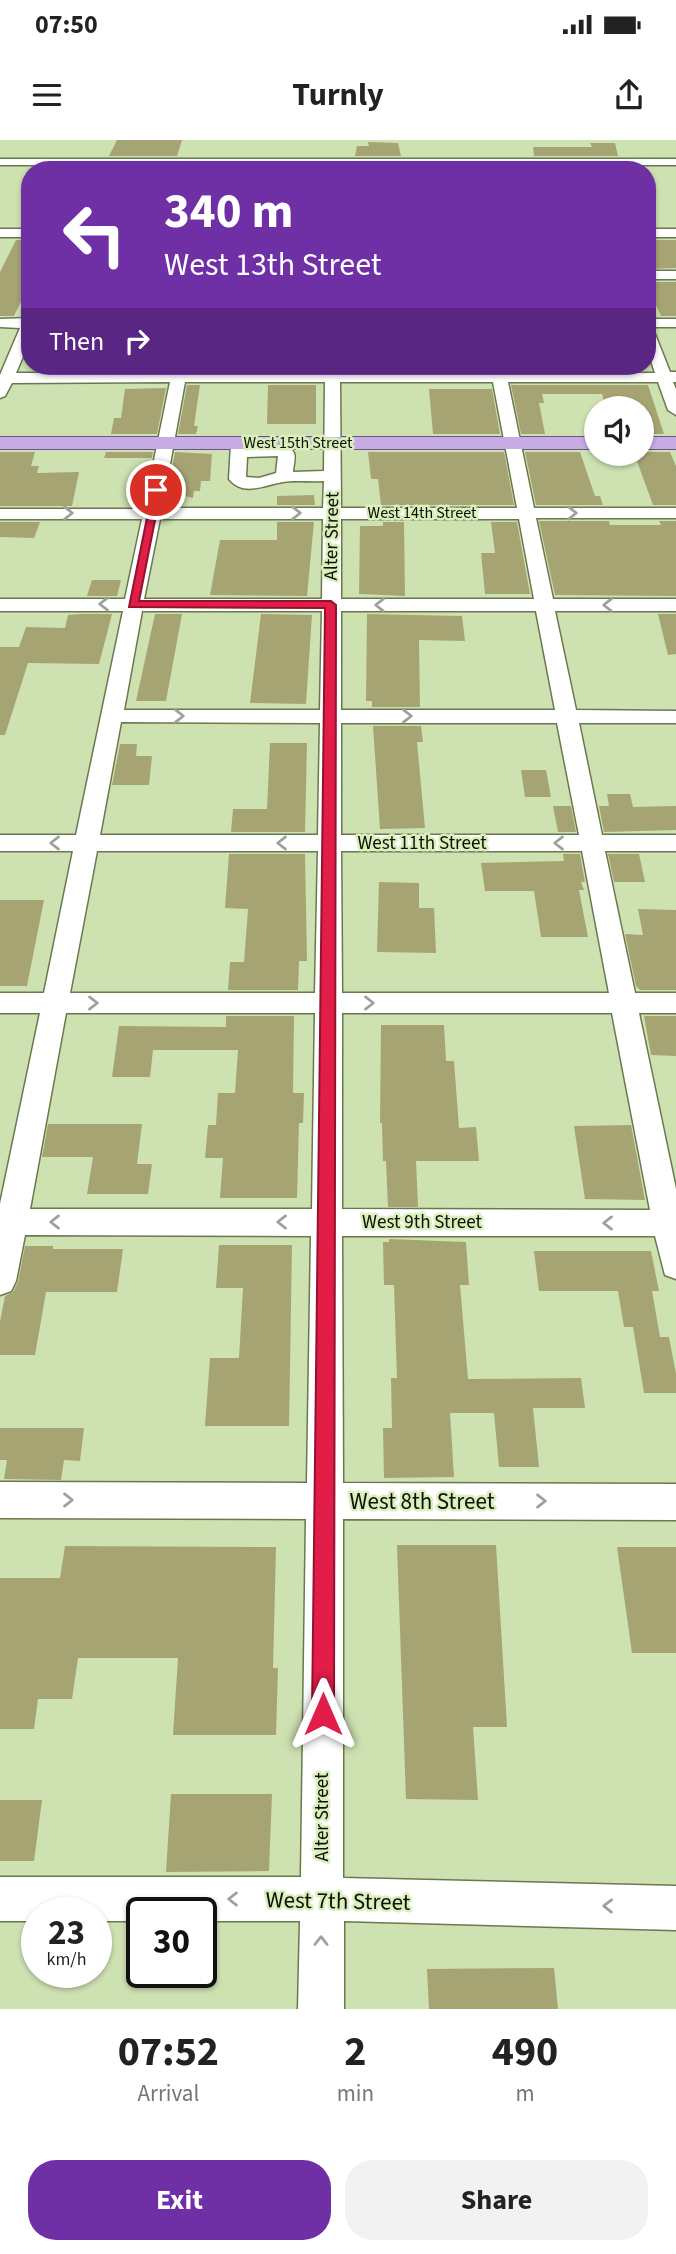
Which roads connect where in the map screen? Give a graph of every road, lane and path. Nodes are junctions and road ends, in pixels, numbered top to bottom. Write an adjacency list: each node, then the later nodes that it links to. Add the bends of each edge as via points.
1 (95, 161): 2 (street)
2 (217, 161): 3 (street)
3 (334, 161)
4 (0, 162): 5 (street)
5 (21, 162)
6 (656, 162): 7 (street)
7 (676, 162)
8 (0, 233): 9 (street)
9 (21, 233)
10 (656, 233): 11 (street)
11 (676, 233)
12 (656, 275): 13 (street)
13 (676, 275)
14 (0, 323): 15 (street)
15 (21, 323)
16 (656, 323): 17 (street)
17 (676, 323)
18 (21, 344): 26 (street)
19 (656, 350): 25 (street)
20 (80, 375): 26 (street)
21 (178, 375): 30 (street)
22 (332, 375): 31 (street, Alter Street)
23 (499, 375): 32 (street)
24 (613, 375): 25 (street)
25 (670, 377): 28 (street)
26 (6, 378): 27 (street)
27 (0, 394)
28 (676, 410)
29 (0, 443): 30 (main road, West 15th Street)
30 (166, 443): 36 (main road, West 15th Street); 39 (street)
31 (333, 443): 32 (main road, West 15th Street); 36 (main road, West 15th Street); 37 (street, Alter Street)
32 (512, 443): 33 (main road, West 15th Street); 41 (street)
33 (584, 443)
34 (654, 443): 35 (main road)
35 (676, 443)
36 (239, 448): 38 (street, via 286,454); 38 (street, via 237,479 242,484)
37 (332, 476): 38 (street); 40 (street, Alter Street)
38 (284, 477)
39 (151, 513): 40 (street, West 14th Street, one-way to 40); 43 (street, West 14th Street, one-way to 39); 45 (street)
40 (331, 513): 41 (street, West 14th Street); 46 (street, Alter Street)
41 (527, 513): 42 (street, West 14th Street, one-way to 42); 47 (street)
42 (676, 513)
43 (0, 514)
44 (0, 604): 45 (street, one-way to 44)
45 (133, 604): 46 (street); 49 (street)
46 (331, 605): 47 (street, one-way to 46); 50 (street, Alter Street)
47 (545, 605): 48 (street, one-way to 47); 51 (street)
48 (676, 605)
49 (111, 716): 50 (street, one-way to 50); 53 (street)
50 (330, 716): 51 (street, one-way to 51); 55 (street, Alter Street)
51 (567, 716): 52 (street); 56 (street)
52 (676, 717)
53 (86, 842): 54 (street, West 11th Street, one-way to 54); 55 (street, West 11th Street, one-way to 53); 59 (street)
54 (0, 843)
55 (329, 843): 56 (street, West 11th Street, one-way to 55); 60 (street, Alter Street)
56 (592, 843): 57 (street, West 11th Street); 61 (street)
57 (676, 843)
58 (0, 1003): 59 (street)
59 (55, 1003): 60 (street, one-way to 60); 63 (street)
60 (328, 1003): 61 (street, one-way to 61); 64 (street, Alter Street)
61 (624, 1003): 62 (street); 65 (street)
62 (676, 1003)
63 (6, 1222): 64 (street, West 9th Street, one-way to 63); 67 (street)
64 (326, 1222): 65 (street, West 9th Street, one-way to 64); 69 (street, Alter Street)
65 (672, 1223): 66 (street)
66 (676, 1265)
67 (0, 1280)
68 (0, 1500): 69 (street, West 8th Street, one-way to 69)
69 (324, 1501): 70 (street, West 8th Street, one-way to 70); 72 (street, Alter Street)
70 (676, 1502)
71 (0, 1899): 72 (street, West 7th Street, one-way to 71)
72 (322, 1899): 73 (street, West 7th Street, one-way to 72); 74 (street, Alter Street, one-way to 72)
73 (676, 1908)
74 (321, 2009)

